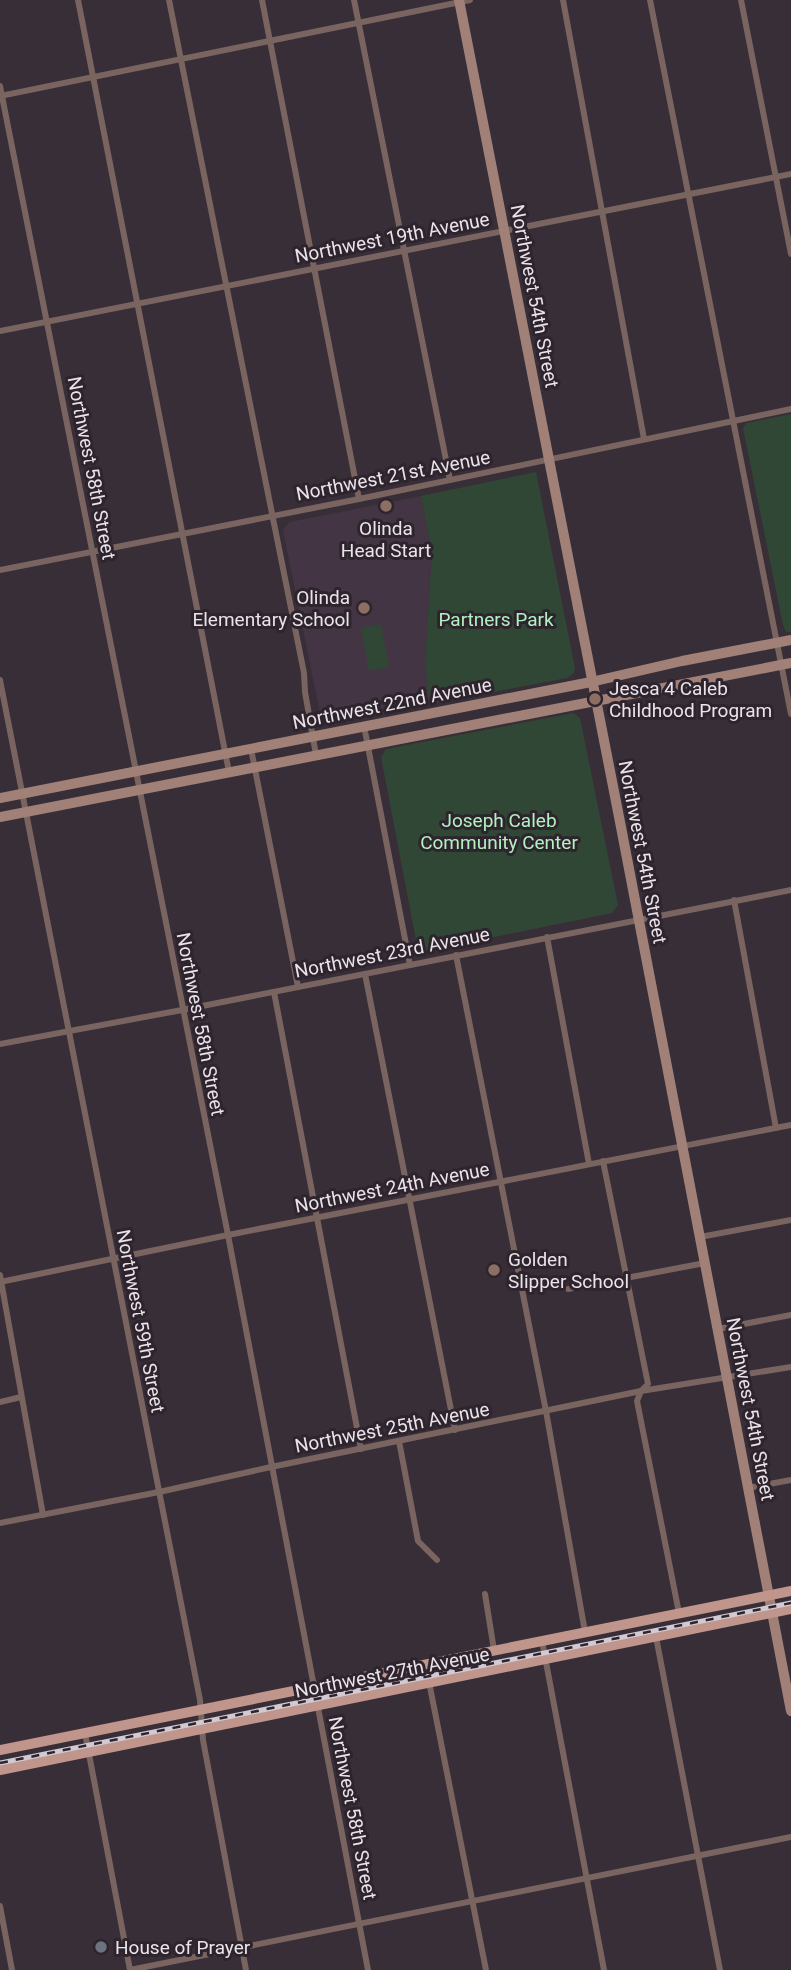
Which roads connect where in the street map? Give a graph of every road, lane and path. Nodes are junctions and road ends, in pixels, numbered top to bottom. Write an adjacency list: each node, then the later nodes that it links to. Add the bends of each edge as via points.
1 (78, 0): 13 (street)
2 (169, 0): 12 (street)
3 (262, 0): 11 (street)
4 (354, 0): 10 (street)
5 (470, 0): 9 (street)
6 (563, 0): 19 (street)
7 (650, 0): 18 (street)
8 (741, 0): 17 (street)
9 (459, 1): 10 (street); 20 (main road, Northwest 54th Street)
10 (359, 22): 11 (street); 21 (street)
11 (270, 40): 12 (street); 23 (street)
12 (180, 58): 13 (street); 24 (street)
13 (94, 77): 15 (street); 25 (street)
14 (0, 86): 15 (street, Northwest 58th Street)
15 (1, 96): 26 (street, Northwest 58th Street)
16 (791, 174): 17 (street, Northwest 19th Avenue)
17 (776, 177): 18 (street, Northwest 19th Avenue); 22 (street)
18 (688, 194): 19 (street, Northwest 19th Avenue); 29 (street)
19 (602, 211): 20 (street, Northwest 19th Avenue); 30 (street)
20 (504, 231): 21 (street, Northwest 19th Avenue); 31 (main road, Northwest 54th Street)
21 (404, 251): 23 (street, Northwest 19th Avenue); 32 (street)
22 (791, 254)
23 (314, 269): 24 (street, Northwest 19th Avenue); 33 (street)
24 (225, 286): 25 (street, Northwest 19th Avenue); 34 (street)
25 (136, 304): 26 (street, Northwest 19th Avenue); 35 (street)
26 (47, 321): 27 (street, Northwest 19th Avenue); 36 (street, Northwest 58th Street)
27 (0, 331)
28 (791, 409): 29 (street, Northwest 21st Avenue)
29 (734, 421): 30 (street, Northwest 21st Avenue); 39 (street)
30 (644, 439): 31 (street, Northwest 21st Avenue)
31 (550, 460): 32 (street, Northwest 21st Avenue); 42 (main road, Northwest 54th Street)
32 (450, 480): 33 (street, Northwest 21st Avenue)
33 (359, 499): 34 (street, Northwest 21st Avenue)
34 (271, 516): 35 (street, Northwest 21st Avenue); 46 (street)
35 (181, 533): 36 (street, Northwest 21st Avenue); 49 (street)
36 (93, 551): 37 (street, Northwest 21st Avenue); 52 (street, Northwest 58th Street)
37 (0, 570)
38 (791, 640): 39 (main road, Northwest 22nd Avenue)
39 (777, 643): 40 (street); 42 (main road, Northwest 22nd Avenue)
40 (786, 664): 43 (main road, Northwest 22nd Avenue); 44 (street)
41 (0, 680): 55 (street, Northwest 59th Street)
42 (591, 682): 43 (main road, Northwest 54th Street); 45 (main road, Northwest 22nd Avenue)
43 (595, 700): 47 (main road, Northwest 22nd Avenue); 61 (main road, Northwest 54th Street)
44 (791, 714)
45 (364, 726): 46 (main road, Northwest 22nd Avenue); 47 (street)
46 (313, 737): 48 (main road, Northwest 22nd Avenue); 50 (street)
47 (368, 745): 50 (main road, Northwest 22nd Avenue); 64 (street)
48 (251, 749): 49 (main road, Northwest 22nd Avenue); 51 (street)
49 (225, 754): 52 (main road, Northwest 22nd Avenue); 53 (street)
50 (316, 755): 51 (main road, Northwest 22nd Avenue)
51 (254, 767): 53 (main road, Northwest 22nd Avenue); 66 (street)
52 (136, 771): 54 (street, Northwest 58th Street); 55 (main road, Northwest 22nd Avenue)
53 (229, 772): 54 (main road, Northwest 22nd Avenue)
54 (140, 789): 57 (main road, Northwest 22nd Avenue); 68 (street, Northwest 58th Street)
55 (23, 793): 56 (main road, Northwest 22nd Avenue); 57 (street, Northwest 59th Street)
56 (0, 798)
57 (27, 812): 58 (main road, Northwest 22nd Avenue); 69 (street, Northwest 59th Street)
58 (0, 817)
59 (791, 890): 60 (street, Northwest 23rd Avenue)
60 (734, 900): 61 (street, Northwest 23rd Avenue); 72 (street)
61 (639, 919): 62 (street, Northwest 23rd Avenue); 73 (main road, Northwest 54th Street)
62 (547, 937): 63 (street, Northwest 23rd Avenue); 75 (street)
63 (456, 955): 64 (street, Northwest 23rd Avenue); 76 (street)
64 (410, 965): 65 (street, Northwest 23rd Avenue)
65 (365, 974): 66 (street, Northwest 23rd Avenue); 77 (street)
66 (298, 987): 67 (street, Northwest 23rd Avenue)
67 (274, 992): 68 (street, Northwest 23rd Avenue); 78 (street)
68 (182, 1010): 69 (street, Northwest 23rd Avenue); 80 (street, Northwest 58th Street)
69 (69, 1031): 70 (street, Northwest 23rd Avenue); 82 (street, Northwest 59th Street)
70 (0, 1044)
71 (791, 1125): 72 (street, Northwest 24th Avenue)
72 (776, 1128): 73 (street, Northwest 24th Avenue)
73 (682, 1145): 74 (street, Northwest 24th Avenue); 81 (main road, Northwest 54th Street)
74 (603, 1161): 75 (street, Northwest 24th Avenue); 84 (street)
75 (589, 1164): 76 (street, Northwest 24th Avenue)
76 (500, 1181): 77 (street, Northwest 24th Avenue); 94 (street)
77 (408, 1200): 78 (street, Northwest 24th Avenue); 95 (street)
78 (317, 1218): 80 (street, Northwest 24th Avenue); 97 (street)
79 (791, 1220): 81 (street)
80 (228, 1235): 82 (street, Northwest 24th Avenue); 98 (street, Northwest 58th Street)
81 (700, 1237): 83 (main road, Northwest 54th Street)
82 (112, 1259): 85 (street, Northwest 24th Avenue); 101 (street, Northwest 59th Street)
83 (705, 1263): 84 (street); 88 (main road, Northwest 54th Street)
84 (628, 1279): 86 (street); 91 (street, via 648,1384)
85 (0, 1280): 92 (street)
86 (568, 1289)
87 (791, 1315): 88 (street)
88 (718, 1329): 90 (main road, Northwest 54th Street)
89 (791, 1367): 90 (street, Northwest 25th Avenue)
90 (727, 1377): 91 (street, Northwest 25th Avenue); 100 (main road, Northwest 54th Street)
91 (641, 1391): 94 (street, Northwest 25th Avenue); 109 (street, via 637,1401)
92 (22, 1397): 93 (street); 102 (street)
93 (0, 1402)
94 (546, 1411): 95 (street, Northwest 25th Avenue); 111 (street)
95 (455, 1430): 96 (street, Northwest 25th Avenue)
96 (399, 1441): 97 (street, Northwest 25th Avenue); 104 (street, via 418,1541)
97 (361, 1449): 98 (street, Northwest 25th Avenue)
98 (271, 1467): 101 (street, Northwest 25th Avenue); 117 (street, Northwest 58th Street)
99 (791, 1480): 100 (street)
100 (748, 1488): 107 (main road, Northwest 54th Street)
101 (159, 1492): 102 (street, Northwest 25th Avenue); 119 (street, Northwest 59th Street)
102 (43, 1514): 103 (street, Northwest 25th Avenue)
103 (0, 1524)
104 (437, 1560)
105 (791, 1591): 107 (main road, Northwest 27th Avenue)
106 (485, 1594): 114 (street)
107 (769, 1595): 109 (main road, Northwest 27th Avenue); 110 (main road, Northwest 54th Street)
108 (791, 1609): 110 (main road, Northwest 27th Avenue)
109 (679, 1613): 111 (main road, Northwest 27th Avenue)
110 (772, 1613): 112 (main road, Northwest 27th Avenue); 120 (main road, Northwest 54th Street)
111 (585, 1632): 113 (main road, Northwest 27th Avenue)
112 (656, 1637): 115 (main road, Northwest 27th Avenue); 127 (street)
113 (542, 1641): 114 (main road, Northwest 27th Avenue); 115 (street)
114 (494, 1650): 117 (main road, Northwest 27th Avenue)
115 (545, 1660): 116 (main road, Northwest 27th Avenue); 128 (street)
116 (429, 1682): 118 (main road, Northwest 27th Avenue); 129 (street)
117 (314, 1687): 118 (street, Northwest 58th Street); 119 (main road, Northwest 27th Avenue)
118 (318, 1705): 121 (main road, Northwest 27th Avenue); 131 (street, Northwest 58th Street)
119 (201, 1710): 121 (street, Northwest 59th Street); 122 (main road, Northwest 27th Avenue)
120 (791, 1712)
121 (202, 1729): 124 (main road, Northwest 27th Avenue); 132 (street, Northwest 59th Street)
122 (85, 1733): 123 (main road, Northwest 27th Avenue); 124 (street)
123 (0, 1750)
124 (89, 1751): 125 (main road, Northwest 27th Avenue); 134 (street)
125 (0, 1770)
126 (791, 1837): 127 (street)
127 (698, 1854): 128 (street); 139 (street)
128 (587, 1877): 129 (street); 138 (street)
129 (472, 1900): 131 (street); 137 (street)
130 (0, 1906): 133 (street)
131 (359, 1923): 132 (street); 136 (street, Northwest 58th Street)
132 (242, 1947): 134 (street); 135 (street, Northwest 59th Street)
133 (12, 1970)
134 (130, 1970)
135 (246, 1970)
136 (368, 1970)
137 (486, 1970)
138 (604, 1970)
139 (720, 1970)

